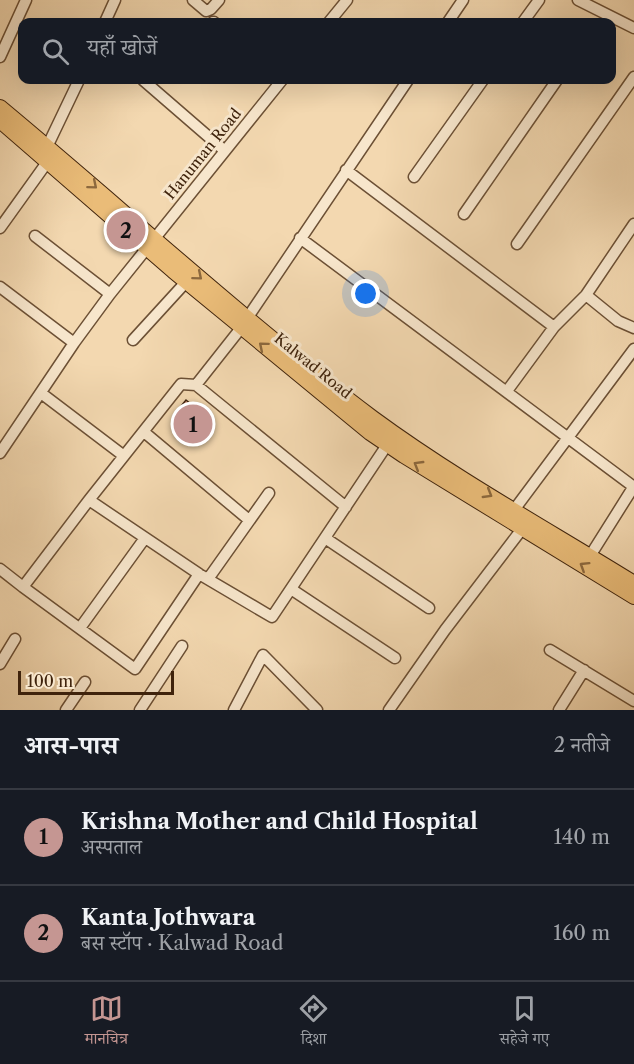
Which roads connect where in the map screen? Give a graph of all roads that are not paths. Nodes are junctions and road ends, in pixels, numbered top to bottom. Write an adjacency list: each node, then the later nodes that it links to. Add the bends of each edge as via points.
1 (26, 0): 16 (street)
2 (115, 0): 9 (street)
3 (193, 0): 4 (street, via 206,11)
4 (219, 0)
5 (347, 0): 10 (street)
6 (463, 0): 11 (street)
7 (539, 0): 12 (street)
8 (578, 0): 13 (street)
9 (107, 18)
10 (332, 18)
11 (451, 18)
12 (526, 18)
13 (599, 18)
14 (616, 23): 15 (street)
15 (634, 28)
16 (0, 57)
17 (634, 77): 37 (street)
18 (77, 84): 26 (street)
19 (148, 84): 27 (street)
20 (279, 84): 27 (street, Hanuman Road)
21 (405, 84): 29 (street)
22 (480, 84): 30 (street)
23 (554, 84): 31 (street)
24 (0, 107): 26 (main road, Kalwad Road)
25 (0, 121): 28 (main road, Kalwad Road)
26 (47, 147): 36 (main road, Kalwad Road, one-way to 36)
27 (225, 151): 36 (street, Hanuman Road)
28 (48, 161): 33 (street); 36 (main road, Kalwad Road)
29 (346, 170): 35 (street); 43 (street)
30 (414, 177)
31 (464, 214)
32 (634, 224): 41 (street)
33 (0, 228)
34 (35, 236): 40 (street)
35 (300, 238): 42 (street); 49 (street)
36 (150, 242): 38 (main road, Kalwad Road); 40 (street, Hanuman Road); 42 (main road, Kalwad Road, one-way to 42)
37 (518, 244)
38 (186, 282): 42 (main road, Kalwad Road); 45 (street)
39 (2, 294): 46 (street)
40 (110, 294): 46 (street, Hanuman Road)
41 (586, 294): 43 (street); 44 (street, via 618,321)
42 (244, 322): 48 (street); 51 (main road, Kalwad Road, via 334,388)
43 (554, 327): 49 (street)
44 (634, 328)
45 (133, 340)
46 (74, 343): 50 (street, Hanuman Road)
47 (634, 349): 53 (street)
48 (196, 385): 52 (street, via 178,386); 60 (street)
49 (507, 391): 53 (street)
50 (41, 393): 55 (street, Hanuman Road); 56 (street)
51 (375, 428): 54 (main road, Kalwad Road); 61 (main road, Kalwad Road, one-way to 61)
52 (144, 432): 56 (street); 62 (street)
53 (568, 438): 57 (street); 61 (street)
54 (387, 445): 60 (street); 63 (main road, Kalwad Road, one-way to 54)
55 (0, 453)
56 (124, 456): 59 (street)
57 (634, 486): 66 (street)
58 (269, 493): 62 (street)
59 (89, 500): 64 (street); 70 (street)
60 (346, 507): 65 (street)
61 (514, 510): 66 (main road, Kalwad Road)
62 (249, 520): 68 (street)
63 (522, 529): 72 (main road, Kalwad Road, one-way to 63); 87 (street)
64 (145, 538): 68 (street); 74 (street)
65 (325, 538): 71 (street); 73 (street)
66 (590, 556): 69 (main road, Kalwad Road)
67 (0, 569): 70 (street)
68 (204, 577): 71 (street, via 272,617); 74 (street, via 135,669)
69 (634, 583)
70 (23, 587): 74 (street)
71 (291, 589): 78 (street)
72 (634, 597)
73 (429, 608)
74 (80, 628)
75 (15, 639): 79 (street)
76 (182, 646): 84 (street)
77 (550, 650): 80 (street)
78 (395, 658)
79 (0, 664)
80 (584, 670): 82 (street); 88 (street)
81 (85, 682): 83 (street)
82 (634, 701)
83 (66, 710)
84 (140, 710)
85 (234, 710): 86 (street, via 263,655)
86 (317, 710)
87 (389, 710)
88 (559, 710)

